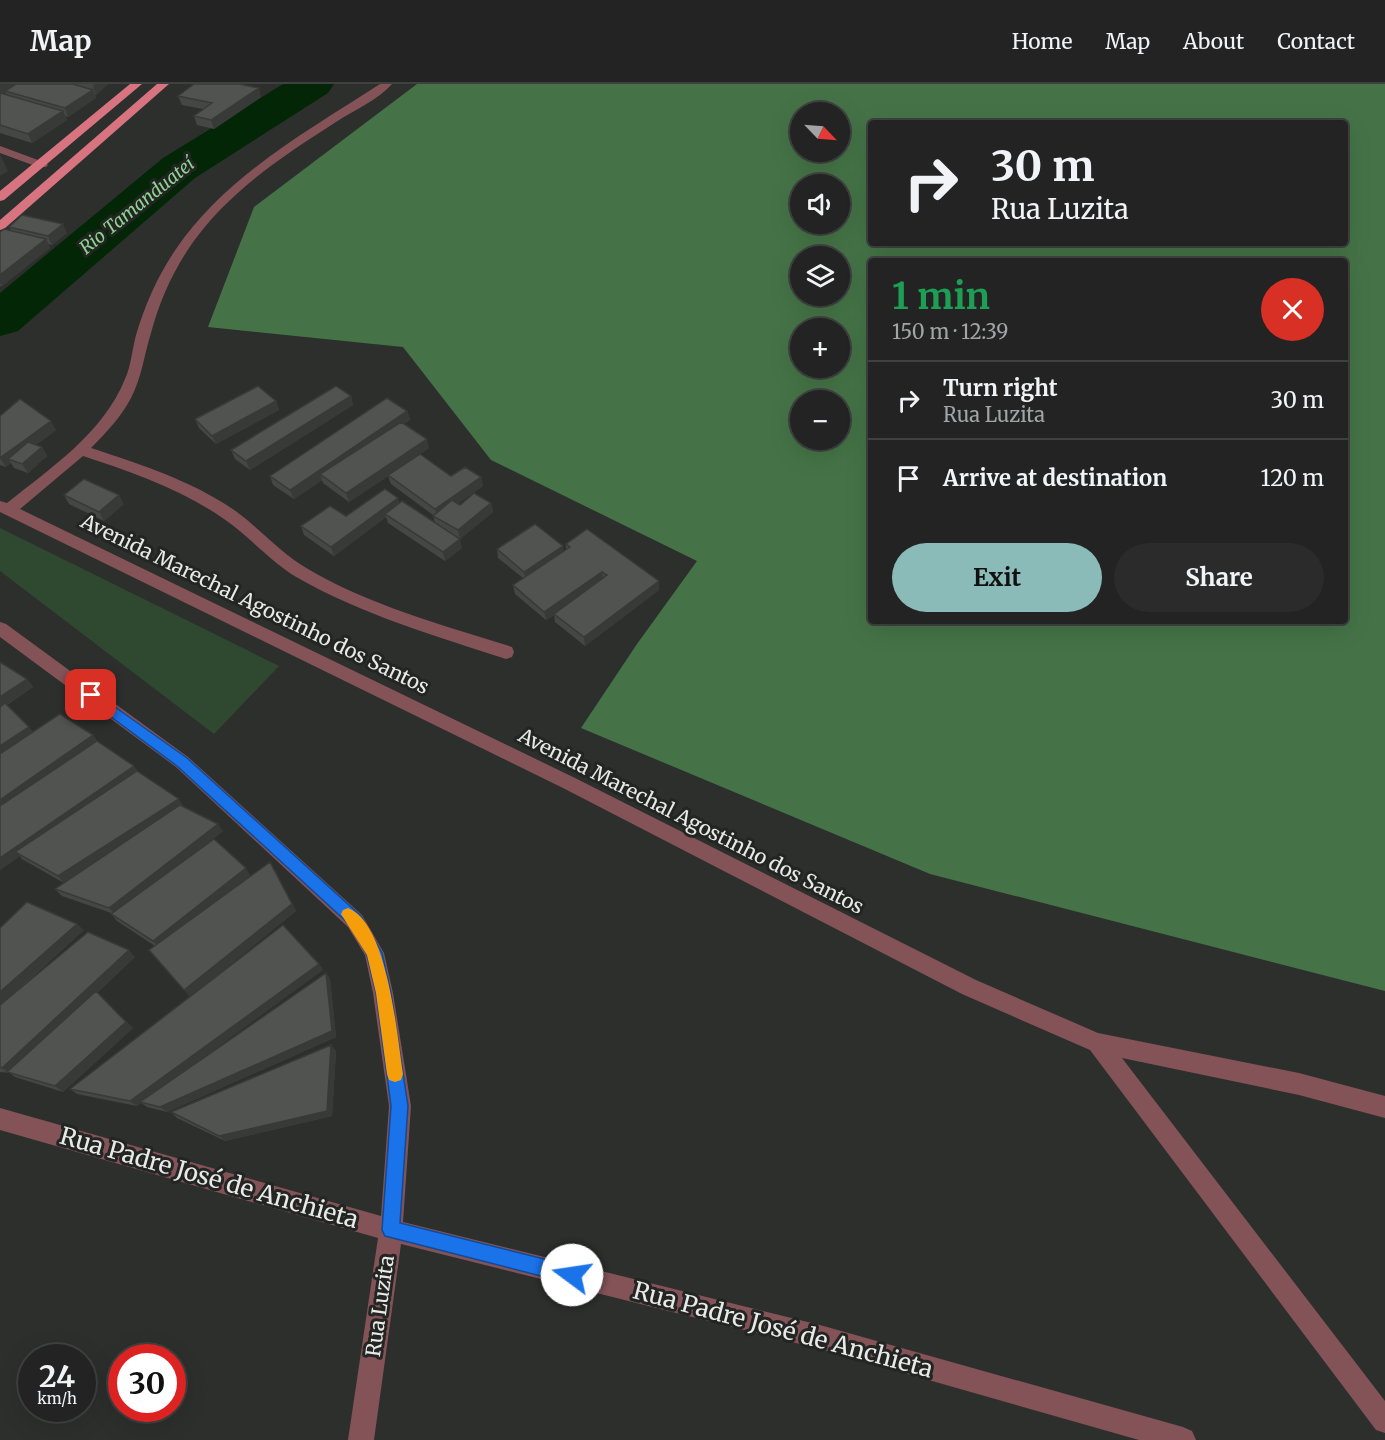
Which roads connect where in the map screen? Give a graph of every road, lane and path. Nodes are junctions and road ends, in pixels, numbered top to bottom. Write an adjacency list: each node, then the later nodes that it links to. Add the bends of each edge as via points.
1 (137, 84): 5 (main road)
2 (164, 84): 7 (main road)
3 (387, 84): 8 (street, via 266,165 236,190 181,250 157,295 133,379 113,413)
4 (0, 149): 5 (street)
5 (42, 165): 6 (main road)
6 (0, 197)
7 (0, 226)
8 (81, 450): 9 (street); 11 (street, via 166,478 199,495 232,516 300,572 332,589)
9 (5, 508): 12 (street, Avenida Marechal Agostinho dos Santos, via 569,783 969,987)
10 (0, 628): 15 (street, Rua Luzita, via 182,762 355,921 374,953 400,1106)
11 (506, 652)
12 (1097, 1043): 13 (street, Avenida Marechal Agostinho dos Santos, via 1299,1084); 16 (street)
13 (1385, 1107)
14 (0, 1119): 15 (street, Rua Padre José de Anchieta)
15 (391, 1230): 17 (street, Rua Luzita); 18 (street, Rua Padre José de Anchieta, via 820,1337)
16 (1385, 1421)
17 (361, 1440)
18 (1183, 1440)

